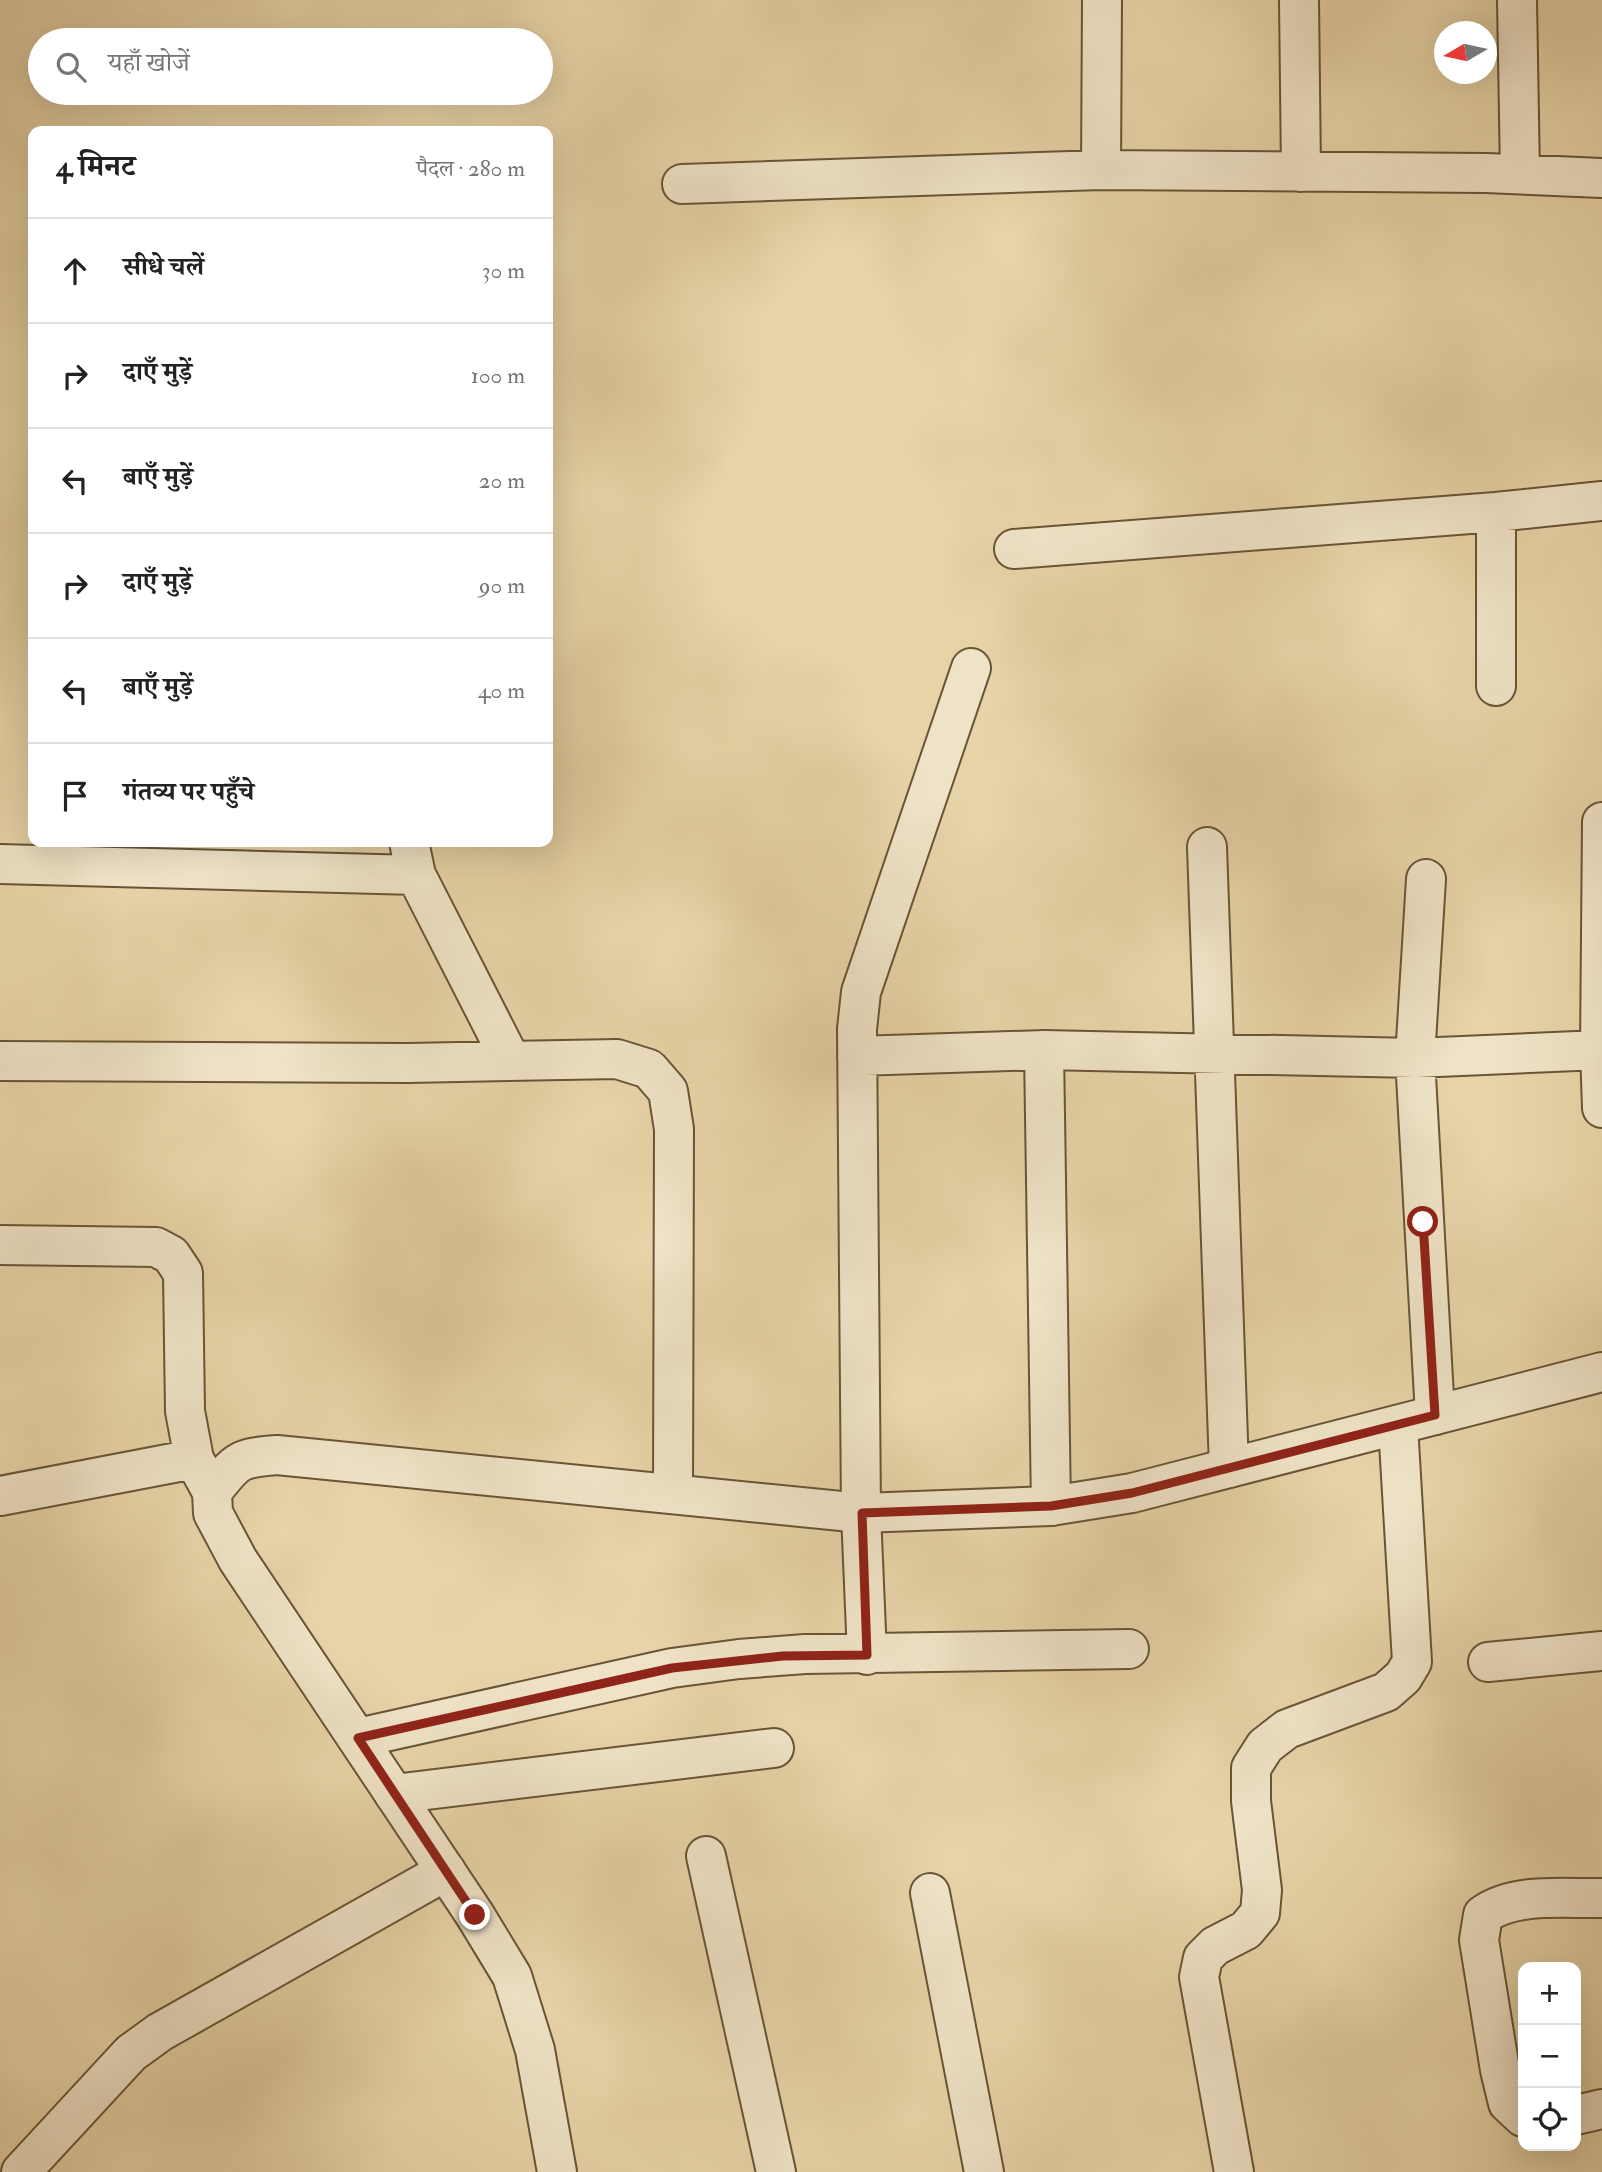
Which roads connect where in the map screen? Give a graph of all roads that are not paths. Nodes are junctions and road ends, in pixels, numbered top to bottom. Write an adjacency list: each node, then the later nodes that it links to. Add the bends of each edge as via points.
1 (1102, 0): 4 (street)
2 (1299, 0): 5 (street)
3 (1517, 0): 6 (street)
4 (1101, 170): 5 (street); 8 (street)
5 (1301, 172): 6 (street)
6 (1520, 174): 7 (street)
7 (1602, 178)
8 (682, 184)
9 (1602, 501): 10 (street)
10 (1496, 512): 11 (street); 13 (street)
11 (1014, 549)
12 (971, 667): 22 (street, via 861,992)
13 (1496, 686)
14 (1602, 822): 20 (street)
15 (1206, 847): 21 (street)
16 (413, 858): 17 (street); 25 (street)
17 (0, 864)
18 (1426, 879): 23 (street)
19 (1044, 1050): 21 (street); 22 (street); 36 (street)
20 (1600, 1050): 23 (street); 26 (street)
21 (1214, 1052): 23 (street); 32 (street)
22 (857, 1056): 37 (street)
23 (1415, 1058): 29 (street)
24 (0, 1061): 25 (street)
25 (511, 1061): 34 (street, via 617,1059 649,1069 668,1091 674,1129)
26 (1602, 1108)
27 (0, 1245): 31 (street, via 156,1247 171,1255 183,1273 185,1411)
28 (1602, 1372): 29 (street)
29 (1435, 1415): 30 (street)
30 (1398, 1424): 32 (street); 56 (street, via 1412,1662 1386,1692 1287,1729 1265,1746 1251,1768 1260,1913 1246,1930 1215,1946 1203,1958 1199,1977)
31 (194, 1459): 33 (street); 35 (street)
32 (1229, 1468): 36 (street, via 1132,1493)
33 (212, 1492): 34 (street, via 245,1458 278,1455); 42 (street, via 214,1513 238,1560)
34 (673, 1494): 37 (street)
35 (0, 1496)
36 (1051, 1506): 37 (street)
37 (862, 1513): 40 (street)
38 (1129, 1649): 40 (street)
39 (1602, 1651): 41 (street)
40 (867, 1655): 42 (street, via 805,1654 672,1668)
41 (1488, 1662)
42 (358, 1738): 44 (street)
43 (774, 1748): 44 (street)
44 (394, 1794): 46 (street)
45 (706, 1856): 54 (street)
46 (446, 1871): 52 (street, via 160,2032 131,2053); 53 (street, via 512,1976 535,2050)
47 (930, 1893): 55 (street)
48 (1602, 1898): 50 (street, via 1516,1901 1496,1906 1483,1916 1479,1940 1500,2070 1508,2103)
49 (1602, 2109): 51 (street)
50 (1518, 2112)
51 (1581, 2114)
52 (21, 2172)
53 (557, 2172)
54 (776, 2172)
55 (984, 2172)
56 (1234, 2172)

